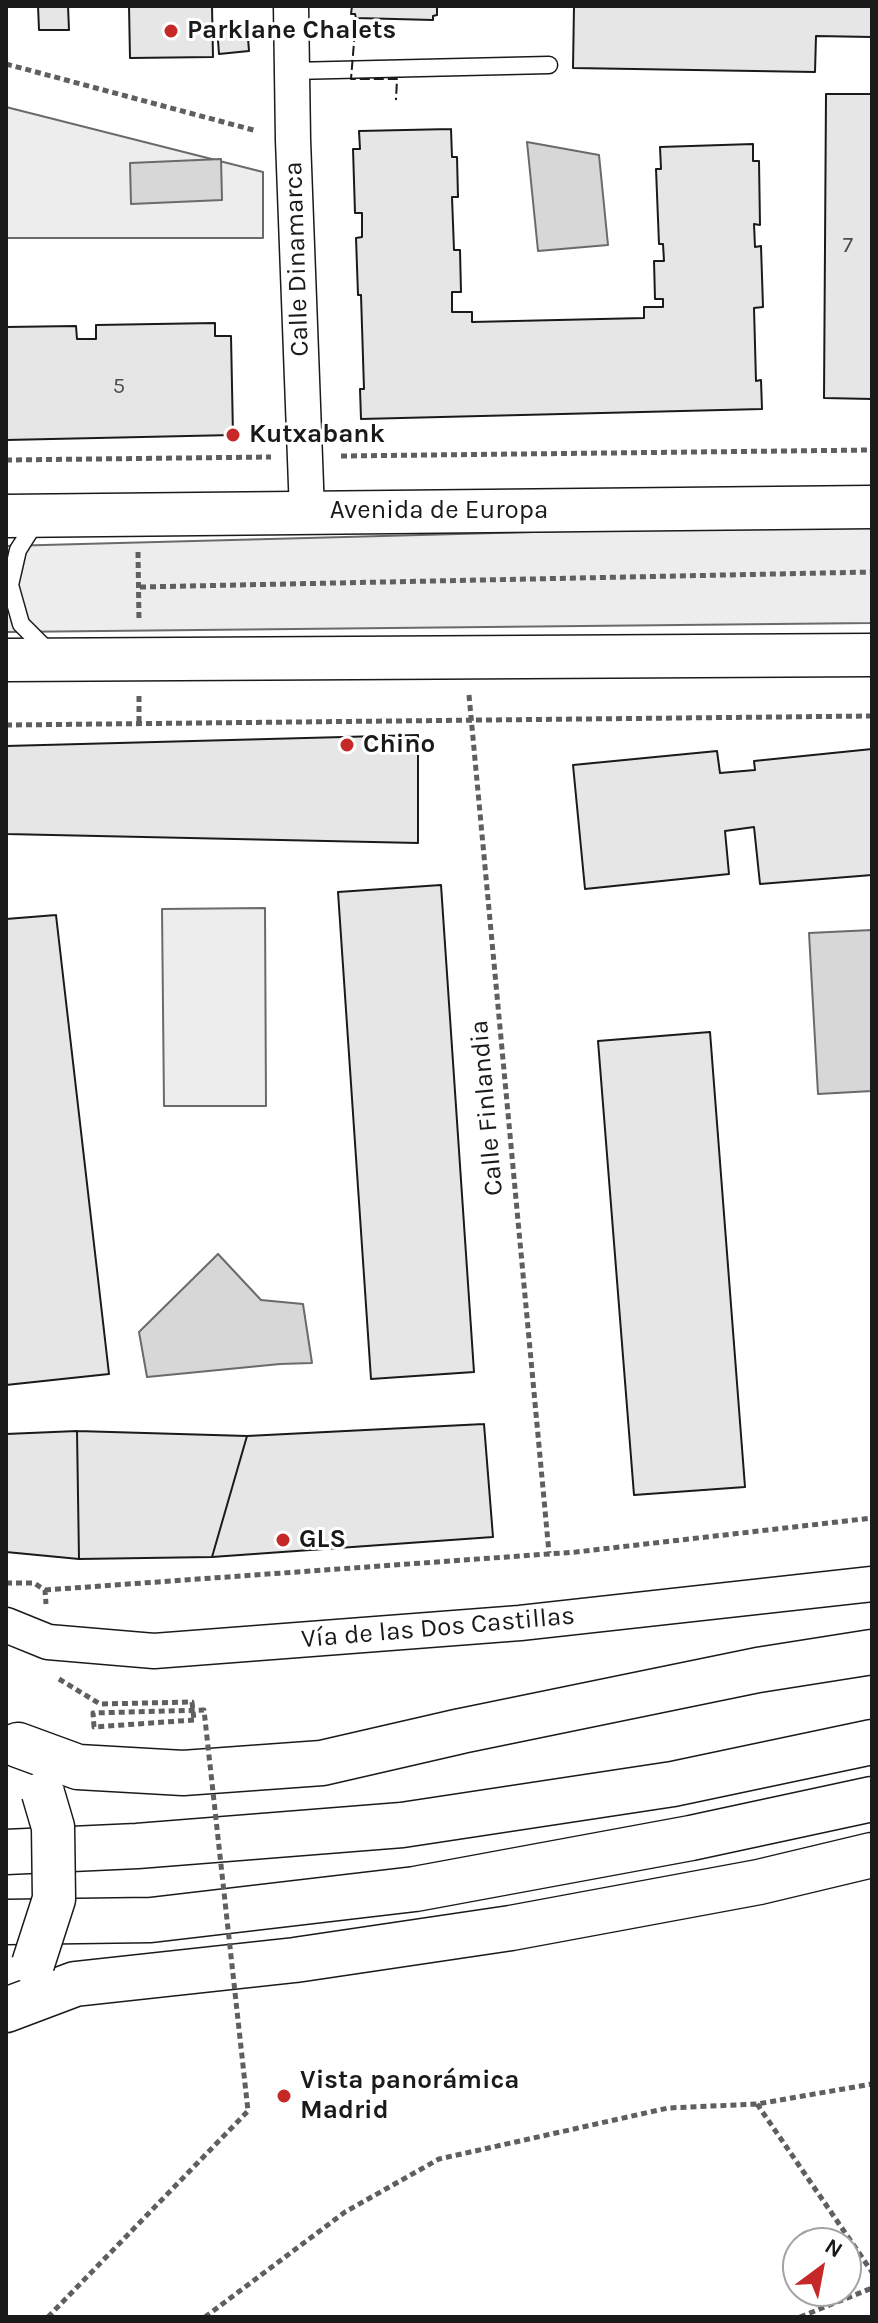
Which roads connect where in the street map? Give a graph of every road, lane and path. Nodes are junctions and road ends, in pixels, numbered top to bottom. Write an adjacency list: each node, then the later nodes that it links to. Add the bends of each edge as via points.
1 (291, 6): 4 (street, Calle Dinamarca)
2 (6, 64): 5 (path)
3 (549, 65): 4 (lane)
4 (292, 71): 5 (street, Calle Dinamarca)
5 (293, 140): 7 (street, Calle Dinamarca)
6 (872, 450): 7 (path)
7 (305, 457): 8 (path); 10 (street, Calle Dinamarca)
8 (6, 460)
9 (872, 507): 10 (street, Avenida de Europa)
10 (307, 512): 11 (street, Avenida de Europa)
11 (23, 516): 17 (lane, via 10,585 21,624)
12 (872, 572): 13 (path)
13 (140, 587)
14 (872, 655): 15 (street)
15 (468, 658): 17 (street); 19 (path, Calle Finlandia)
16 (6, 660): 17 (street)
17 (57, 660)
18 (872, 716): 19 (path)
19 (470, 719): 20 (path); 22 (path, Calle Finlandia)
20 (6, 725)
21 (872, 1518): 22 (path)
22 (549, 1553): 24 (path)
23 (872, 1584): 25 (street, Vía de las Dos Castillas, via 520,1623 154,1651 48,1642)
24 (45, 1590)
25 (6, 1625)
26 (872, 1652): 28 (highway, via 758,1670 322,1763 168,1772 78,1767)
27 (100, 1704): 40 (path, bridge, via 192,1702 194,1720 94,1727 93,1713 204,1710 248,2111)
28 (12, 1739): 34 (street, bridge, via 43,1793 53,1827 54,1899 33,1964)
29 (872, 1742): 31 (highway, via 673,1784 402,1825)
30 (872, 1799): 33 (highway, via 415,1889 151,1920)
31 (6, 1852)
32 (872, 1855): 35 (highway, via 759,1882 511,1928 295,1960 75,1984)
33 (6, 1922)
34 (6, 2003)
35 (6, 2010)
36 (872, 2084): 37 (path)
37 (757, 2104): 38 (path); 41 (path, via 668,2108 439,2159 345,2212)
38 (872, 2272)
39 (872, 2288): 42 (path)
40 (48, 2317)
41 (205, 2317)
42 (800, 2317)

